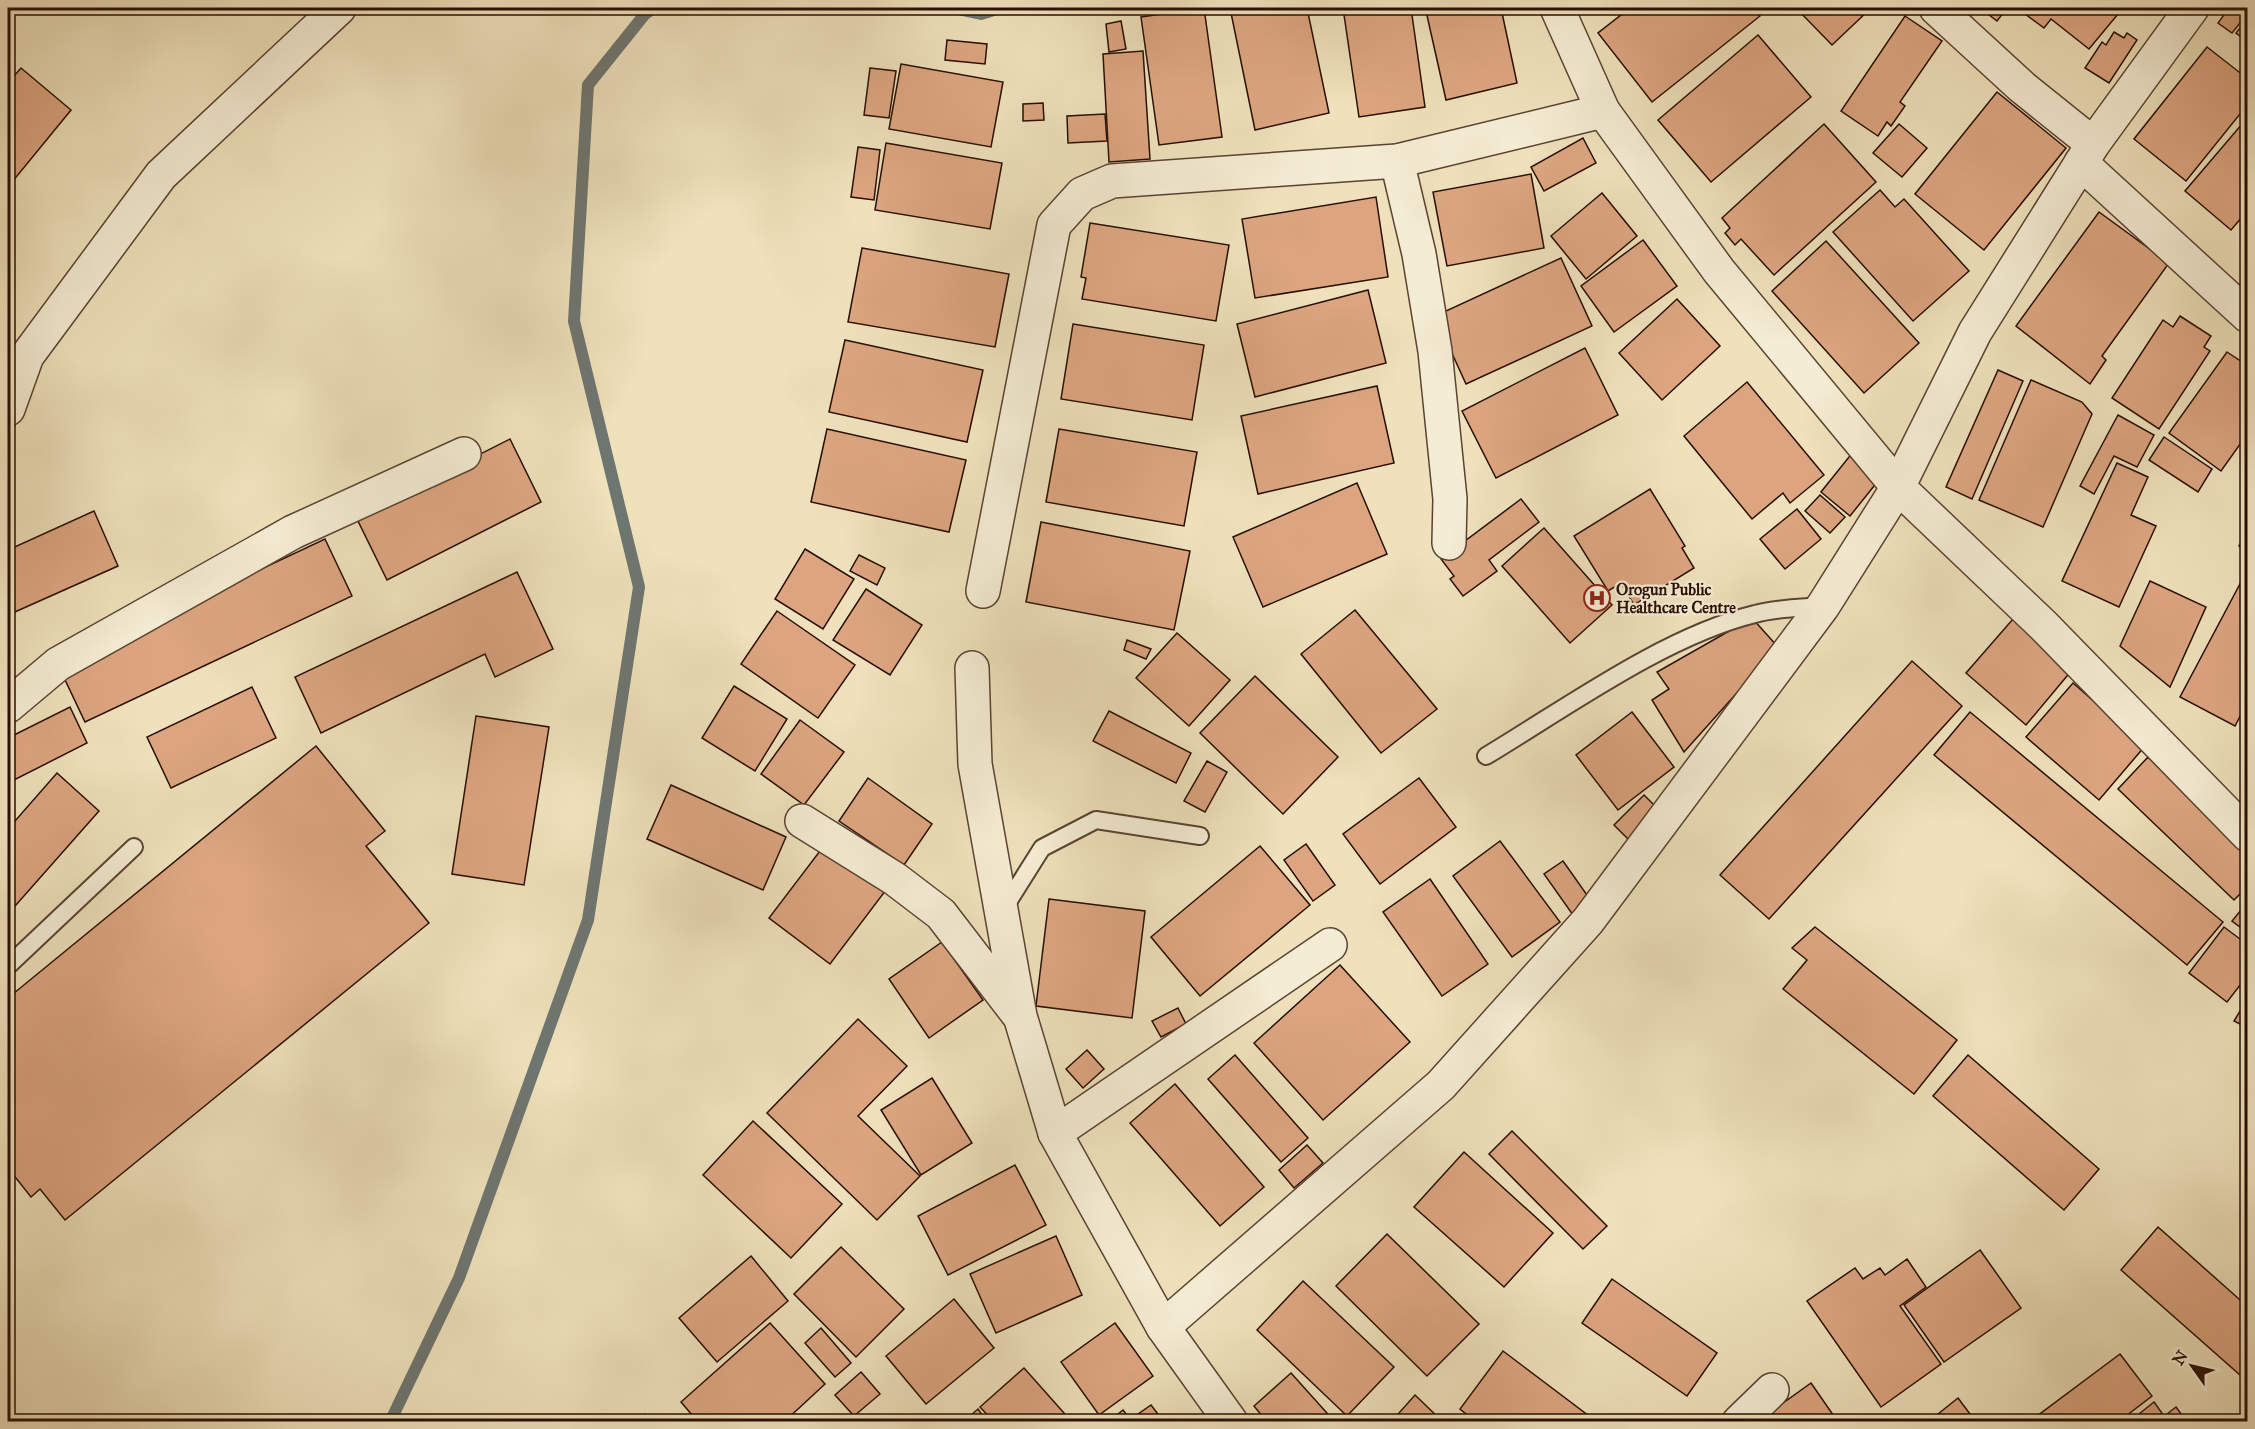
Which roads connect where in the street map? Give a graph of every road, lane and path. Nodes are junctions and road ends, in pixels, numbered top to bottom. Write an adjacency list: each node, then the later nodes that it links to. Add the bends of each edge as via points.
1 (339, 8): 9 (street, via 161,175 27,356)
2 (1557, 8): 5 (street)
3 (1936, 8): 6 (street)
4 (2192, 8): 6 (street)
5 (1603, 111): 7 (street); 11 (street, via 1719,271)
6 (2087, 153): 8 (street); 11 (street, via 1975,332)
7 (1397, 161): 12 (street, via 1419,254 1435,351 1450,499); 13 (street, via 1112,181 1082,194 1054,225)
8 (2247, 316)
9 (8, 409)
10 (464, 454): 16 (street, via 293,532 58,664)
11 (1898, 487): 14 (street); 19 (street, via 2044,626)
12 (1449, 543)
13 (983, 591)
14 (1823, 606): 17 (lane, via 1757,613 1706,629 1621,674); 27 (street, via 1588,921 1441,1085)
15 (972, 668): 22 (street, via 975,764)
16 (8, 706)
17 (1486, 756)
18 (802, 821): 25 (street, via 895,879 941,914)
19 (2247, 835)
20 (1200, 836): 22 (lane, via 1096,820 1042,848)
21 (134, 847): 24 (lane)
22 (1001, 913): 25 (street)
23 (1330, 945): 26 (street)
24 (8, 966)
25 (1020, 1016): 26 (street)
26 (1055, 1133): 27 (street)
27 (1163, 1327): 29 (street)
28 (1772, 1390): 30 (street)
29 (1231, 1422)
30 (1739, 1422)

